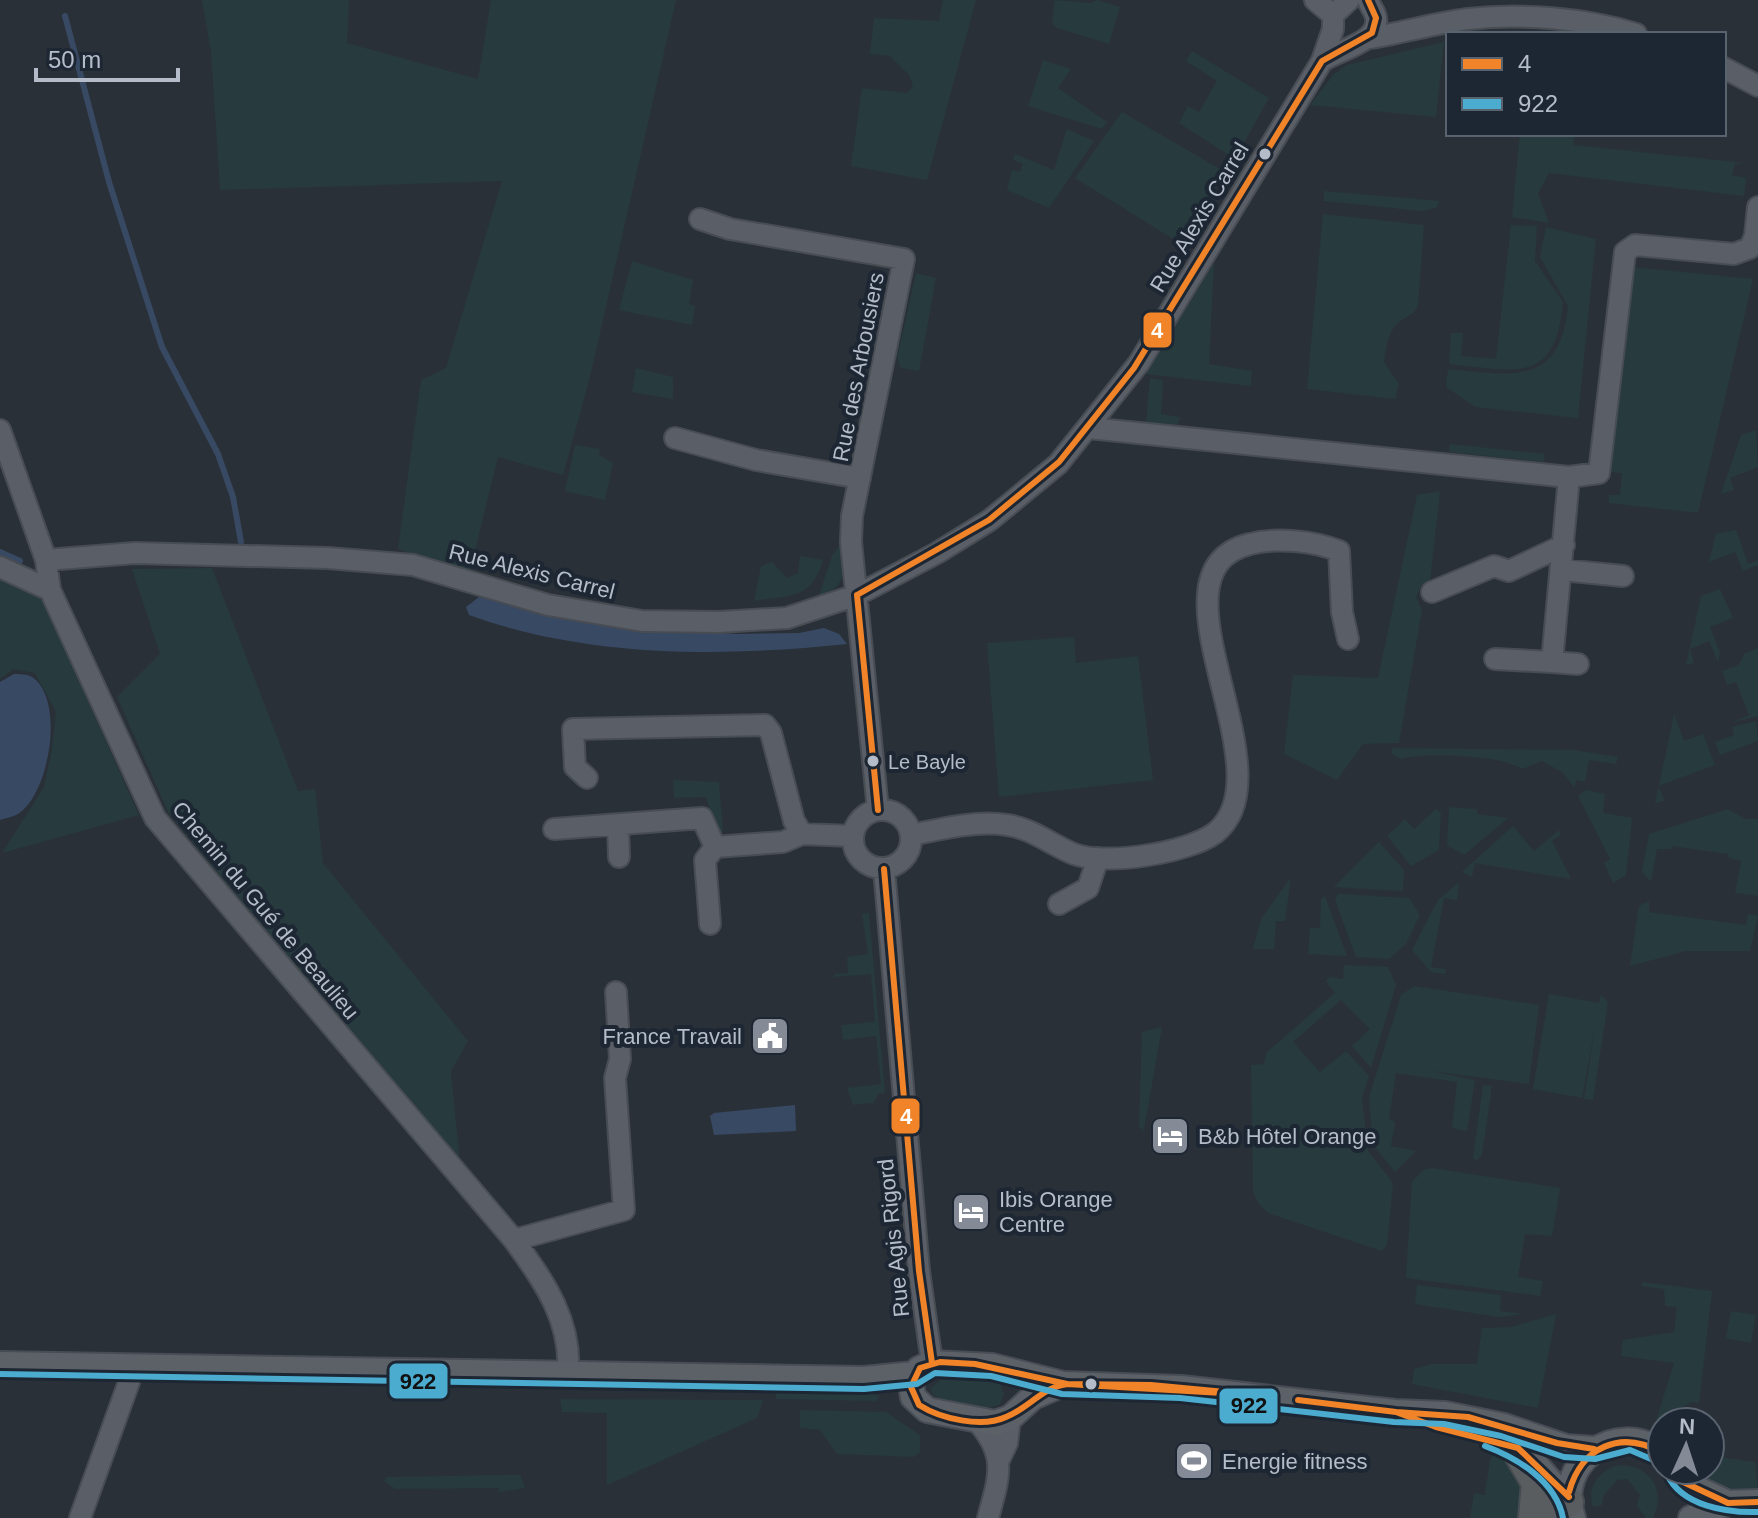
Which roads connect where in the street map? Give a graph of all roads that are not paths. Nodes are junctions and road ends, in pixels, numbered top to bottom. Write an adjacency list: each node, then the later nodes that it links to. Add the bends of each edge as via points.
1 (1315, 0): 2 (street)
2 (1354, 10): 3 (street); 5 (street, via 1376,28); 5 (street, via 1340,40); 6 (street, Rue Alexis Carrel)
3 (1405, 31): 4 (street, Rue Alexis Carrel, via 1503,17 1595,23); 5 (street, Rue Alexis Carrel)
4 (1629, 32)
5 (1361, 41): 6 (street, Rue Alexis Carrel)
6 (1322, 61): 11 (street, Rue Alexis Carrel, via 1139,363)
7 (1726, 69): 8 (street)
8 (1758, 86)
9 (1758, 207): 14 (street, via 1750,248 1734,254 1635,245 1625,252 1599,473)
10 (700, 219): 15 (street, Rue des Arbousiers, via 730,229 904,259)
11 (1089, 428): 14 (street); 23 (street, Rue Alexis Carrel, via 1058,464 990,520)
12 (0, 430): 17 (street, Chemin du Gué de Beaulieu)
13 (675, 438): 15 (street, via 756,460)
14 (1569, 477): 16 (street)
15 (860, 478): 23 (street, Rue des Arbousiers, via 851,542)
16 (1564, 545): 19 (street); 22 (street, via 1509,571 1494,566)
17 (46, 560): 21 (street, Chemin du Gué de Beaulieu); 23 (street, Rue Alexis Carrel, via 135,553 413,565 548,605 642,621 787,618)
18 (0, 567): 21 (street)
19 (1562, 570): 20 (street); 26 (street)
20 (1623, 576)
21 (50, 590): 42 (street, Chemin du Gué de Beaulieu, via 155,818)
22 (1432, 592)
23 (857, 595): 29 (street)
24 (1348, 639): 37 (street, via 1339,551 1325,545 1262,541 1224,554 1209,581 1207,601 1238,773 1236,802 1222,826 1195,845)
25 (1495, 659): 26 (street)
26 (1552, 662): 27 (street)
27 (1578, 664)
28 (587, 778): 32 (street, via 575,767 573,729 765,725)
29 (878, 810): 33 (street, via 896,813); 34 (street, via 858,822)
30 (618, 825): 31 (street); 35 (street, via 702,818); 36 (street)
31 (554, 829)
32 (802, 834): 34 (street); 35 (street, via 783,842)
33 (911, 835): 37 (street, via 1006,824 1077,855); 38 (street, via 905,858)
34 (852, 836): 38 (street, via 864,864)
35 (715, 847): 40 (street, via 705,860)
36 (619, 857)
37 (1098, 858): 39 (street, via 1088,888)
38 (884, 869): 47 (street, Rue Agis Rigord, via 919,1271)
39 (1059, 904)
40 (710, 924)
41 (616, 992): 42 (street, via 620,1059 615,1078 624,1210)
42 (514, 1240): 45 (street, Chemin du Gué de Beaulieu, via 560,1315 568,1339)
43 (0, 1364): 44 (main road)
44 (131, 1366): 45 (main road); 61 (street)
45 (568, 1374): 47 (main road)
46 (1014, 1374): 47 (main road, via 1000,1367); 48 (main road); 49 (main road, via 1023,1389)
47 (920, 1378): 51 (main road, via 927,1410)
48 (1063, 1384): 49 (main road); 50 (main road, via 1196,1389)
49 (1016, 1412): 51 (main road, via 995,1423); 55 (street)
50 (1395, 1412): 52 (main road); 54 (main road, via 1470,1417 1550,1443)
51 (977, 1421): 55 (street)
52 (1514, 1446): 60 (main road, via 1536,1462); 63 (highway, via 1536,1483)
53 (1646, 1446): 54 (main road, via 1618,1440)
54 (1594, 1449): 60 (main road, via 1575,1470)
55 (1000, 1458): 62 (street)
56 (1681, 1486): 65 (main road)
57 (1698, 1486): 59 (main road)
58 (1758, 1502): 59 (main road)
59 (1728, 1503): 66 (main road)
60 (1570, 1505): 64 (highway)
61 (80, 1518)
62 (988, 1518)
63 (1533, 1518)
64 (1544, 1518)
65 (1679, 1518)
66 (1691, 1518)

